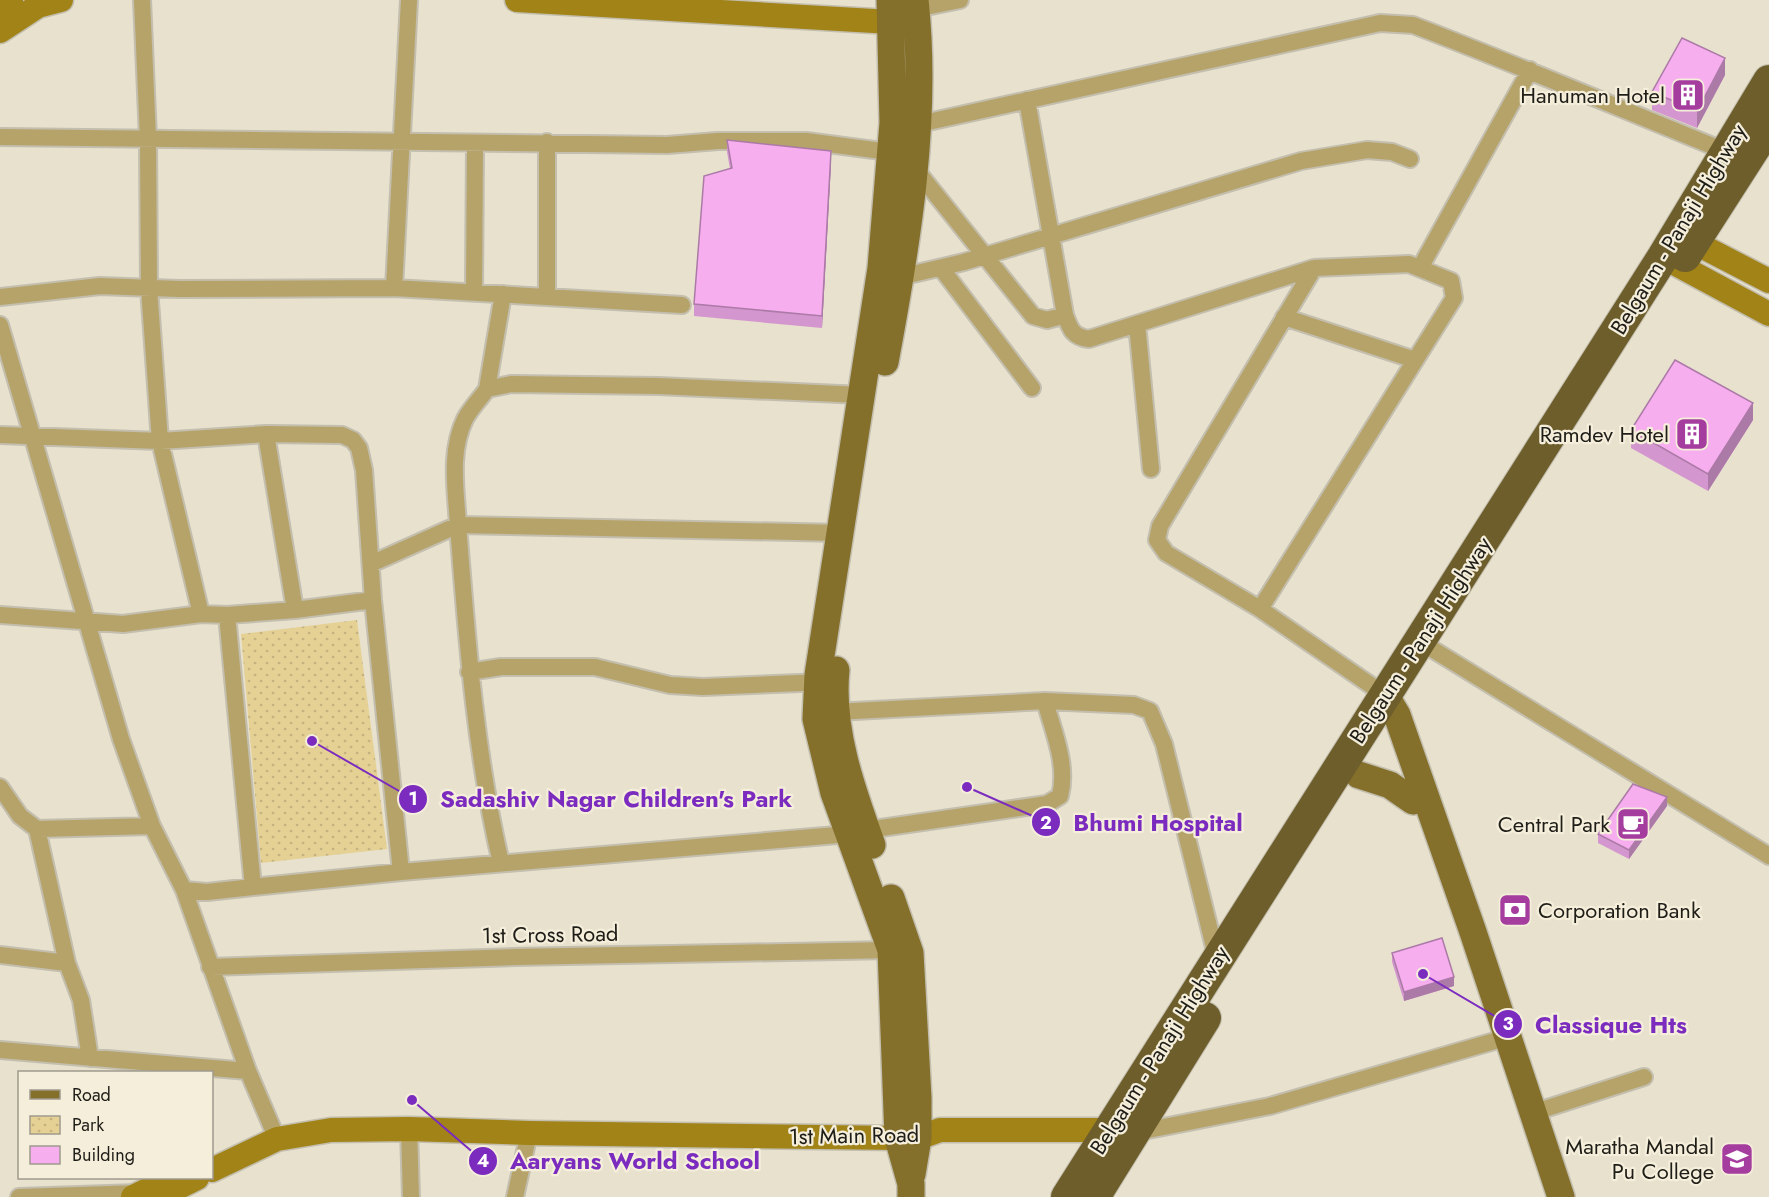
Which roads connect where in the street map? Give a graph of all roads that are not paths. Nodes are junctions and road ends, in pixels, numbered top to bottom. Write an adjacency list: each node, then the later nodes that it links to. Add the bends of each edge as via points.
1 (11, 0): 9 (street)
2 (61, 0): 10 (street, via 38,6)
3 (142, 0): 17 (street)
4 (409, 0): 18 (street)
5 (518, 0): 8 (street)
6 (771, 0): 8 (street)
7 (960, 0): 8 (street)
8 (901, 7): 14 (main road)
9 (0, 8)
10 (0, 32)
11 (1530, 70): 13 (street, via 1413,25 1380,23); 21 (street); 30 (street)
12 (1769, 81): 21 (highway, Belgaum - Panaji Highway)
13 (1027, 100): 14 (street); 25 (street)
14 (906, 123): 22 (main road); 24 (main road)
15 (1769, 125): 26 (highway, Belgaum - Panaji Highway)
16 (0, 137): 17 (street)
17 (148, 138): 18 (street); 33 (street)
18 (400, 142): 20 (street); 34 (street)
19 (547, 142): 20 (street); 22 (street, via 667,145 806,141); 38 (street)
20 (475, 144): 35 (street)
21 (1725, 151): 26 (highway, Belgaum - Panaji Highway)
22 (889, 152): 48 (main road, via 881,268)
23 (1410, 159): 25 (street, via 1392,152 1367,150 1301,160)
24 (913, 166): 27 (street); 31 (main road)
25 (1049, 235): 27 (street); 41 (street)
26 (1678, 250): 32 (street); 40 (street); 64 (highway, Belgaum - Panaji Highway)
27 (985, 255): 28 (street); 41 (street, via 1033,316 1047,320)
28 (941, 268): 31 (street); 46 (street)
29 (1314, 268): 30 (street, via 1409,264); 42 (street); 43 (street)
30 (1420, 268): 45 (street, via 1451,281 1454,298)
31 (900, 278): 66 (main road)
32 (1769, 281)
33 (149, 288): 34 (street); 37 (street, via 100,286); 52 (street)
34 (394, 288): 35 (street)
35 (474, 293): 36 (street)
36 (503, 294): 38 (street); 47 (street)
37 (0, 297)
38 (547, 297): 39 (street)
39 (682, 305)
40 (1769, 314)
41 (1065, 315): 43 (street, via 1078,338 1089,339)
42 (1284, 317): 45 (street); 58 (street, via 1160,526 1157,540 1166,553)
43 (1137, 324): 53 (street)
44 (0, 325): 51 (street)
45 (1416, 360): 58 (street)
46 (1032, 388)
47 (487, 389): 48 (street, via 511,384 658,386); 54 (street, via 466,417 455,454)
48 (862, 395): 55 (main road)
49 (266, 434): 52 (street); 56 (street, via 342,435 353,440 364,470); 59 (street)
50 (0, 435): 51 (street)
51 (33, 435): 52 (street); 63 (street)
52 (160, 441): 60 (street)
53 (1150, 469)
54 (458, 525): 55 (street); 56 (street); 65 (street)
55 (841, 533): 66 (main road)
56 (373, 563): 57 (street)
57 (374, 600): 59 (street); 78 (street)
58 (1260, 609): 69 (street)
59 (295, 610): 62 (street)
60 (201, 614): 62 (street); 63 (street, via 123,624)
61 (0, 615): 63 (street)
62 (227, 615): 79 (street)
63 (88, 623): 73 (street, via 121,739)
64 (1428, 647): 69 (highway, Belgaum - Panaji Highway); 76 (street)
65 (470, 672): 66 (street, via 501,667 595,666 670,685); 77 (street, via 488,807)
66 (826, 682): 68 (main road); 75 (main road, via 818,729 834,793)
67 (1045, 700): 68 (street); 75 (street, via 1062,764 1060,796 1047,804); 83 (street, via 1134,705 1150,711 1164,744)
68 (835, 712): 75 (main road)
69 (1386, 713): 70 (highway, Belgaum - Panaji Highway); 72 (main road); 83 (highway, Belgaum - Panaji Highway); 91 (main road, via 1477,942)
70 (1359, 775): 72 (main road, via 1390,785); 94 (highway, Belgaum - Panaji Highway)
71 (0, 787): 74 (street, via 20,816)
72 (1413, 801): 86 (main road)
73 (152, 826): 74 (street); 80 (street)
74 (37, 829): 84 (street)
75 (858, 832): 77 (street); 81 (main road); 93 (main road, via 910,952)
76 (1769, 856)
77 (501, 863): 78 (street)
78 (401, 872): 79 (street)
79 (253, 887): 80 (street)
80 (184, 890): 85 (street)
81 (891, 950): 85 (street, 1st Cross Road); 93 (main road)
82 (0, 955): 84 (street)
83 (1217, 959): 94 (highway, Belgaum - Panaji Highway)
84 (67, 963): 88 (street, via 81,1000)
85 (210, 967): 89 (street)
86 (1498, 1040): 94 (street, via 1270,1106); 107 (main road)
87 (0, 1050): 88 (street)
88 (90, 1058): 89 (street)
89 (248, 1071): 96 (street)
90 (1644, 1077): 91 (street)
91 (1532, 1113): 108 (main road)
92 (409, 1129): 95 (street, 1st Main Road); 96 (street, 1st Main Road); 103 (street)
93 (914, 1130): 94 (street, 1st Main Road); 95 (street, 1st Main Road); 96 (street, via 428,1117 300,1122); 100 (main road)
94 (1120, 1132): 105 (highway, Belgaum - Panaji Highway); 106 (highway, Belgaum - Panaji Highway)
95 (529, 1133): 104 (street)
96 (274, 1135): 97 (street); 98 (street, 1st Main Road)
97 (213, 1159)
98 (213, 1169)
99 (194, 1179): 101 (street)
100 (911, 1191)
101 (157, 1192): 102 (street)
102 (19, 1197)
103 (411, 1197)
104 (515, 1197)
105 (1067, 1197)
106 (1094, 1197)
107 (1548, 1197)
108 (1561, 1197)

